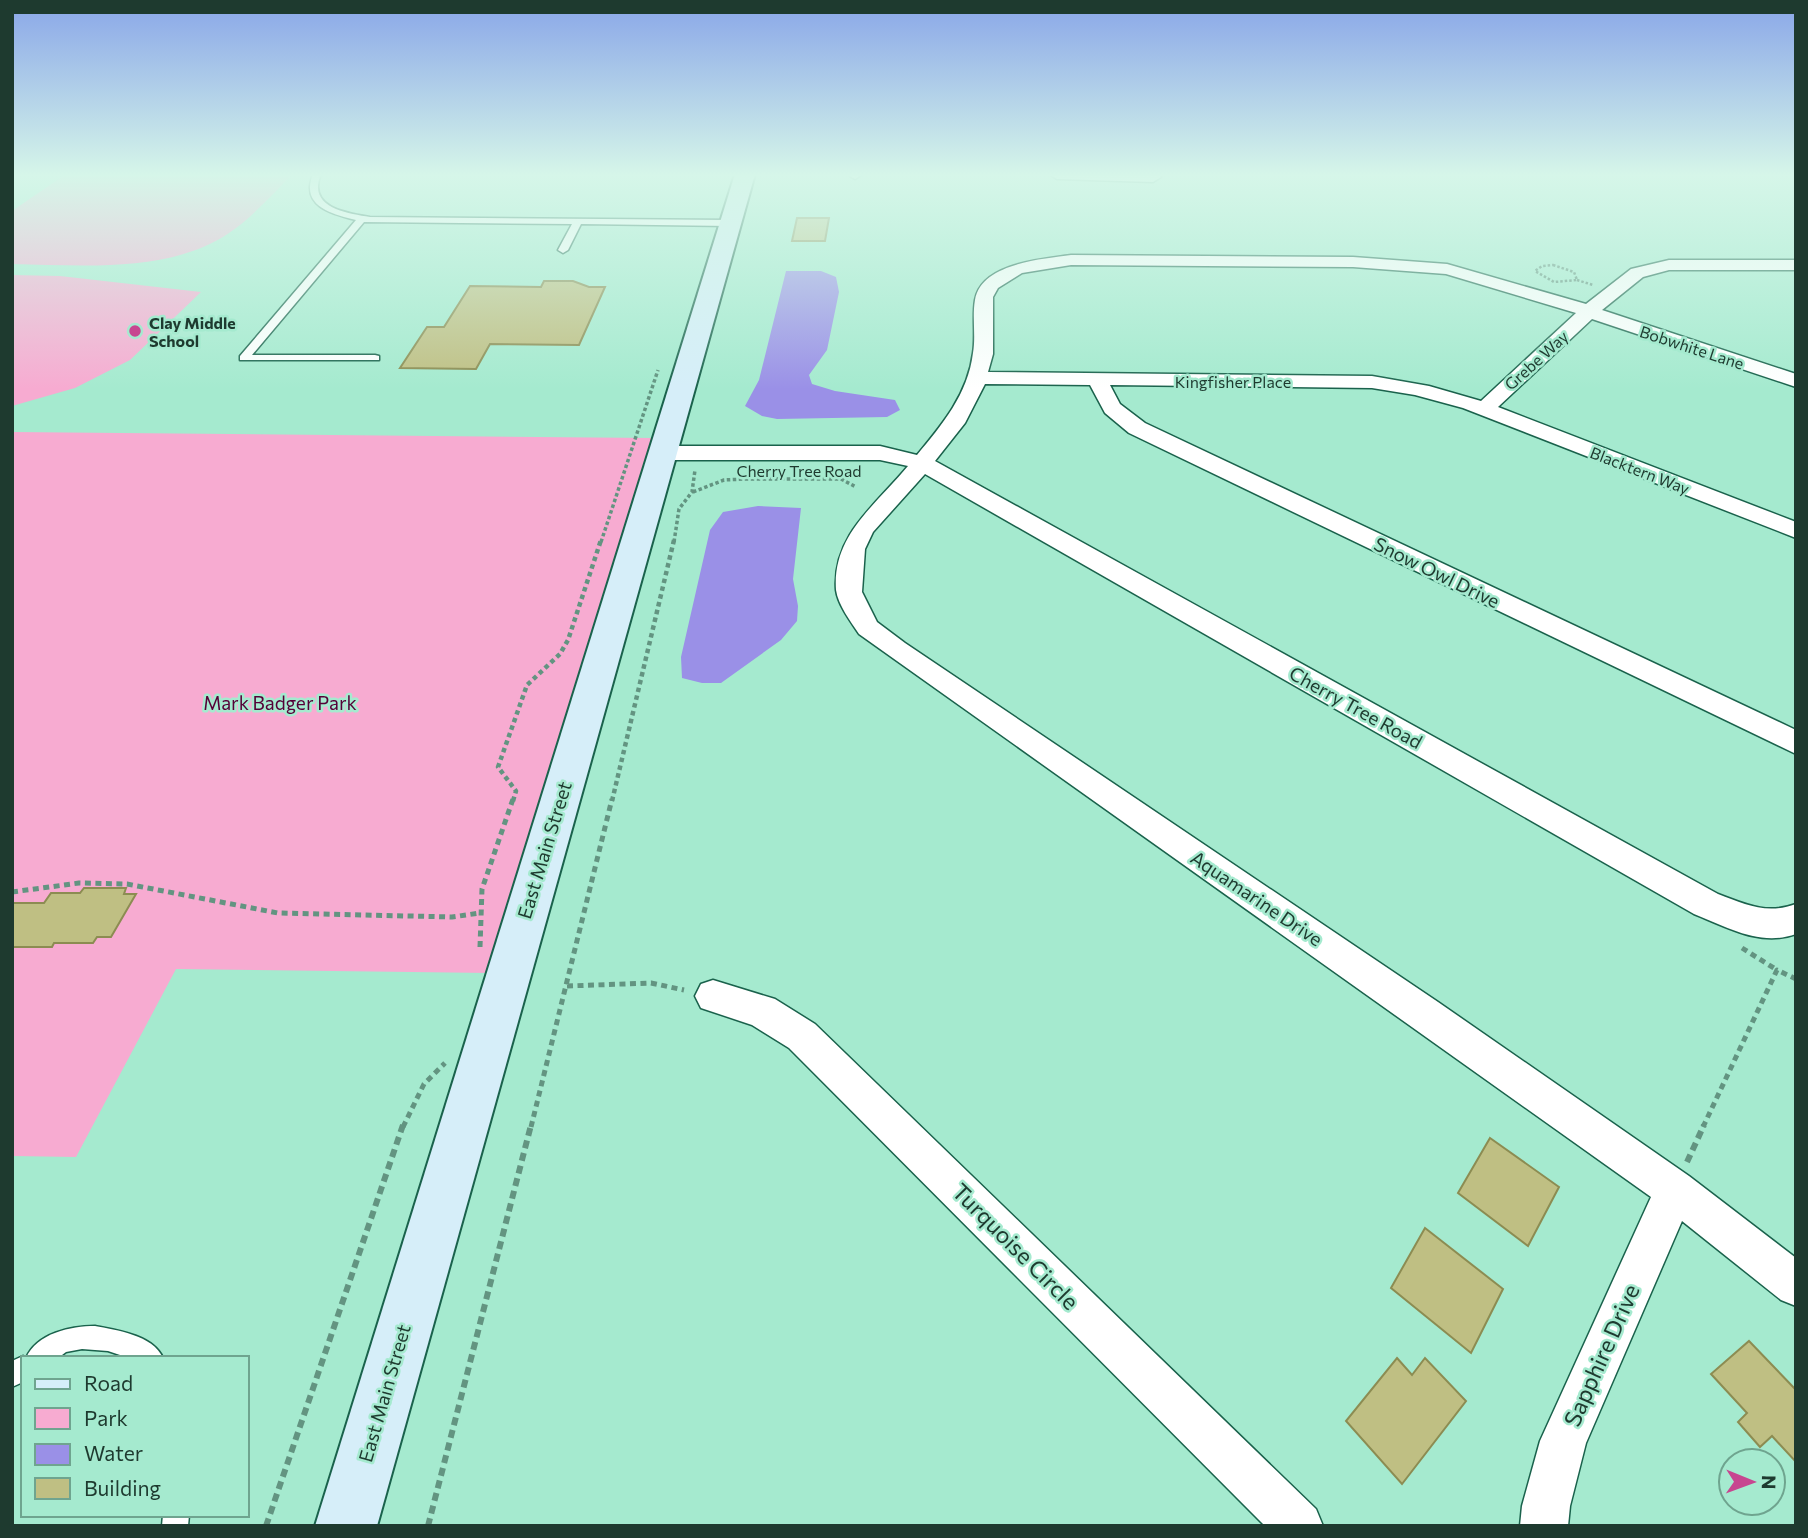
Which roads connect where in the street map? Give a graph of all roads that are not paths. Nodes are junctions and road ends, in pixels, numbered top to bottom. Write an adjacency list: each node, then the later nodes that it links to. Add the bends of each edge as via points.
1 (339, 246): 7 (lane, via 244,358)
2 (565, 246): 4 (lane)
3 (725, 246): 12 (main road, East Main Street)
4 (563, 250)
5 (1796, 265): 6 (street, Grebe Way, via 1648,268)
6 (1588, 312): 8 (street, Bobwhite Lane, via 1477,276 1417,265 1050,262 1003,276 984,296 984,354); 10 (street, Bobwhite Lane); 11 (street, Grebe Way)
7 (375, 358)
8 (977, 378): 9 (street, Kingfisher Place); 13 (street, Aquamarine Drive)
9 (1098, 380): 11 (street, Kingfisher Place, via 1372,382 1447,394); 15 (street, Snow Owl Drive, via 1103,399 1137,428)
10 (1796, 381)
11 (1484, 409): 14 (street, Blacktern Way)
12 (679, 461): 13 (street, Cherry Tree Road, via 846,470); 22 (main road, East Main Street)
13 (923, 469): 16 (street, Cherry Tree Road, via 973,490 1706,904 1755,923); 18 (street, Aquamarine Drive, via 863,529 853,549 849,592 868,628)
14 (1796, 531)
15 (1796, 744)
16 (1787, 923)
17 (713, 996): 23 (street, Turquoise Circle, via 762,1012 802,1035)
18 (1675, 1190): 19 (street, Aquamarine Drive); 24 (street, Sapphire Drive, via 1563,1441)
19 (1796, 1285)
20 (41, 1356): 21 (lane, via 64,1341 107,1339 140,1348)
21 (149, 1356)
22 (346, 1526)
23 (1299, 1526)
24 (1544, 1526)

